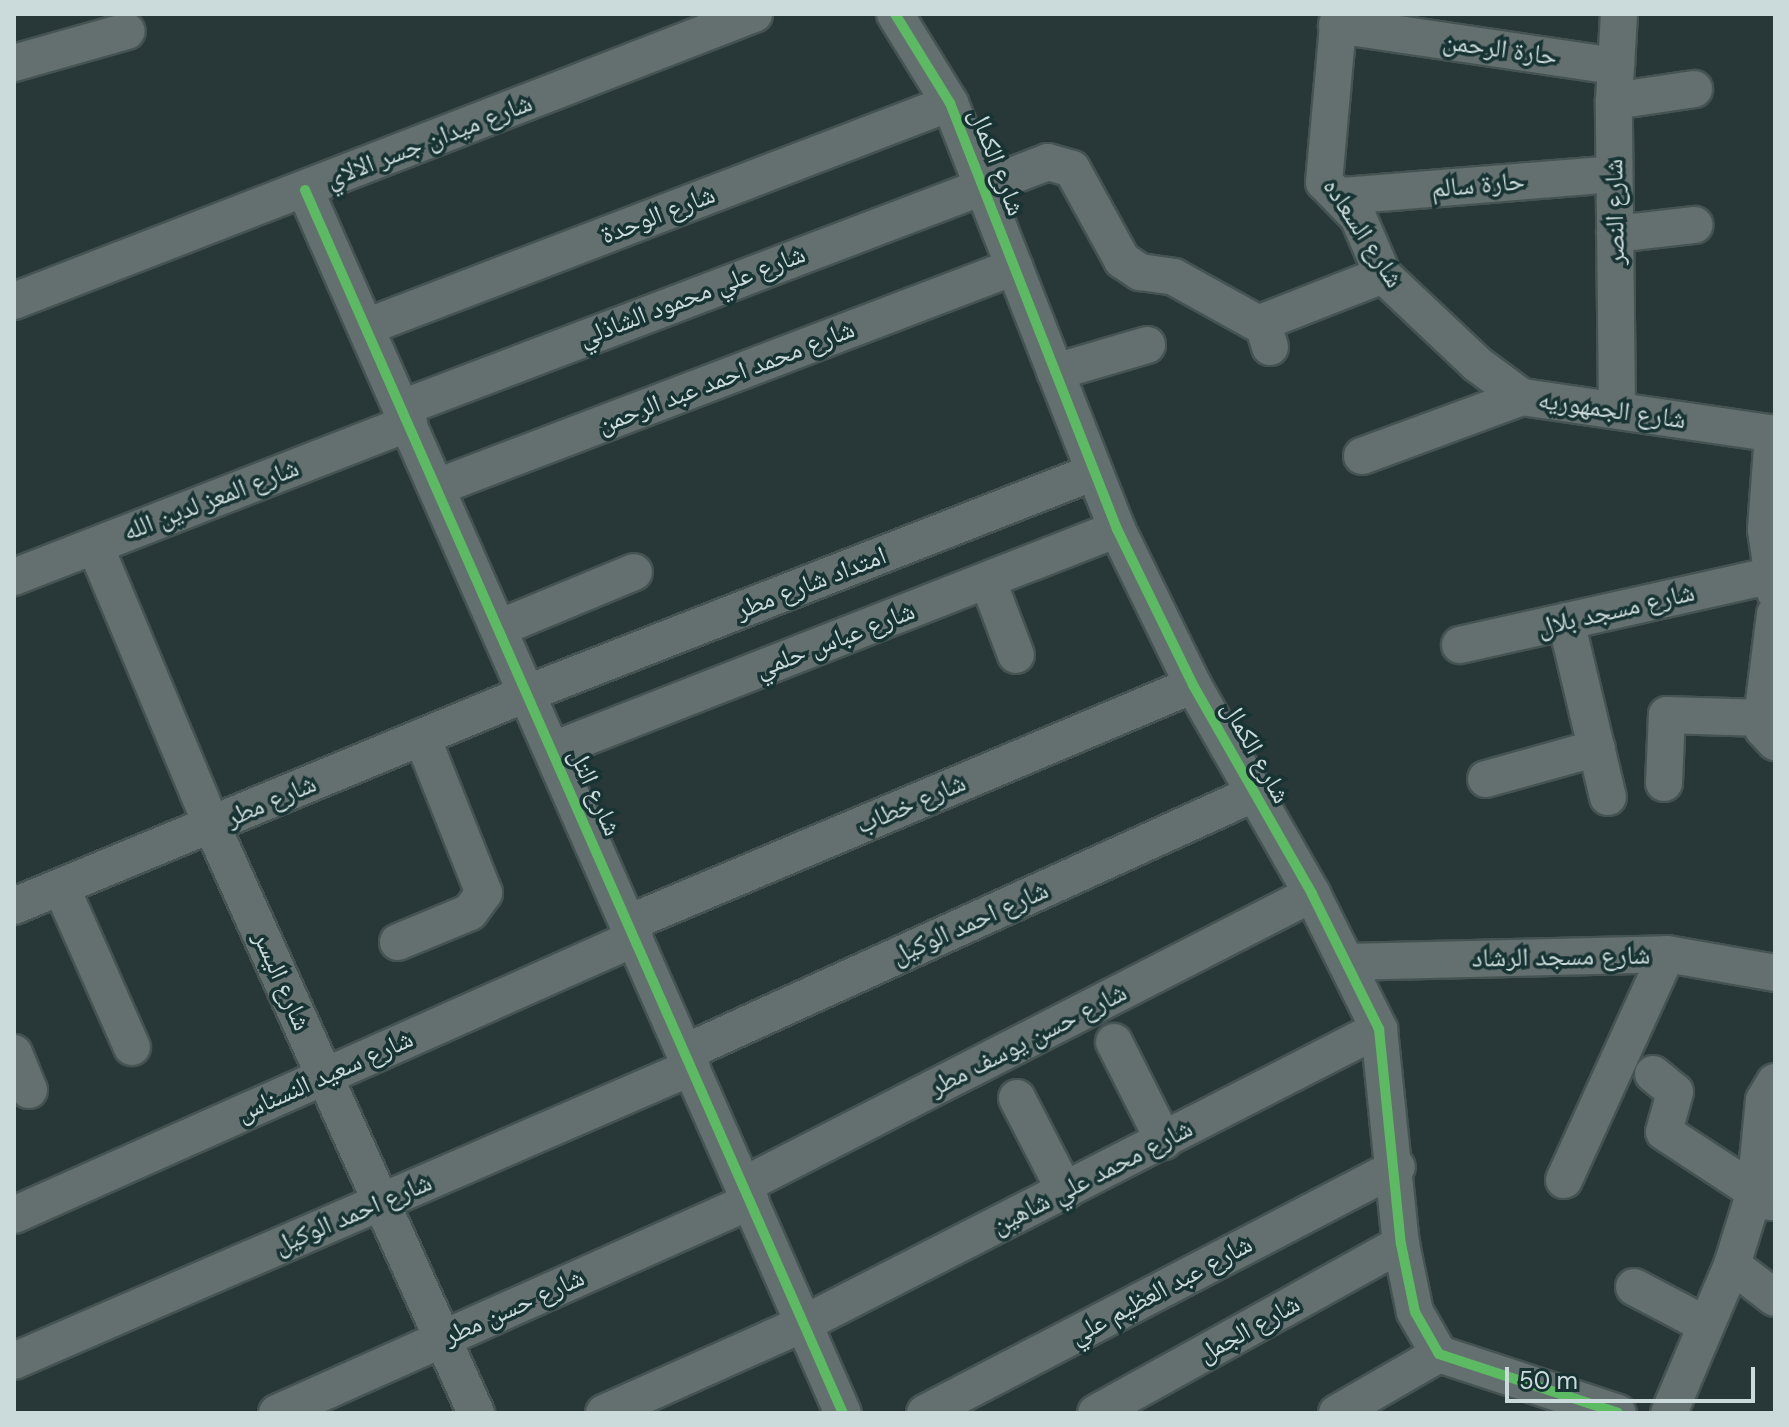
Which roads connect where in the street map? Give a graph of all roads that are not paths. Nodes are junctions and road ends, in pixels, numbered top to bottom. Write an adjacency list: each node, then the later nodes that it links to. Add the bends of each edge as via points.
1 (754, 14): 12 (street, شارع ميدان جسر الالاي)
2 (895, 14): 9 (street, شارع الكمال)
3 (1619, 14): 7 (street, شارع النصر)
4 (1338, 20): 7 (street, حارة الرحمن); 13 (street, شارع السعاده, via 1322,177)
5 (127, 31): 6 (street)
6 (14, 63)
7 (1615, 83): 8 (street, حارة الرحمن); 10 (street, شارع النصر)
8 (1694, 89)
9 (950, 103): 11 (street, شارع الكمال); 19 (street, شارع الوحدة)
10 (1614, 174): 13 (street, حارة سالم); 15 (street, شارع النصر)
11 (982, 184): 16 (street, شارع الكمال); 17 (street, شارع علي محمود الشاذلي, via 1061,162 1072,169 1122,260 1140,272 1174,277 1267,337 1275,316); 24 (street, شارع علي محمود الشاذلي)
12 (305, 190): 18 (street, شارع ميدان جسر الالاي); 19 (street, شارع التل)
13 (1342, 196): 17 (street, شارع السعاده, via 1358,217)
14 (1694, 225): 15 (street)
15 (1615, 234): 23 (street, شارع النصر)
16 (1014, 267): 21 (street, شارع الكمال); 28 (street, شارع محمد احمد عبد الرحمن)
17 (1383, 275): 22 (street, شارع السعاده, via 1477,364)
18 (14, 301)
19 (366, 327): 24 (street, شارع التل)
20 (1147, 345): 21 (street)
21 (1055, 372): 27 (street, شارع الكمال)
22 (1522, 397): 23 (street, شارع الجمهوريه); 26 (street, شارع الجمهوريه)
23 (1617, 410): 25 (street, شارع الجمهوريه)
24 (405, 416): 28 (street, شارع التل); 30 (street, شارع المعز لدين الله)
25 (1774, 434): 34 (street, via 1766,530)
26 (1362, 456)
27 (1094, 472): 29 (street, شارع الكمال); 41 (street, امتداد شارع مطر)
28 (437, 487): 37 (street, شارع التل)
29 (1117, 529): 33 (street, شارع عباس حلمي); 40 (street, شارع الكمال)
30 (95, 546): 32 (street, شارع المعز لدين الله); 50 (street, شارع اليسر)
31 (634, 572): 37 (street)
32 (14, 577)
33 (988, 581): 39 (street); 45 (street, شارع عباس حلمي)
34 (1774, 584): 36 (street, شارع مسجد بلال)
35 (1775, 614): 42 (street)
36 (1566, 621): 38 (street, شارع مسجد بلال); 44 (street)
37 (499, 628): 41 (street, شارع التل)
38 (1460, 645)
39 (1016, 655)
40 (1193, 685): 48 (street, شارع الكمال); 54 (street, شارع خطاب)
41 (528, 693): 43 (street, شارع مطر); 45 (street, شارع التل)
42 (1769, 730): 47 (street, via 1667,715)
43 (422, 737): 50 (street, شارع مطر); 55 (street, via 484,893 470,912)
44 (1597, 748): 46 (street); 49 (street)
45 (553, 750): 54 (street, شارع التل)
46 (1486, 779)
47 (1664, 783)
48 (1253, 794): 52 (street, شارع الكمال); 63 (street, شارع احمد الوكيل)
49 (1608, 797)
50 (212, 826): 51 (street, شارع مطر); 65 (street, شارع اليسر)
51 (61, 887): 53 (street, شارع مطر); 61 (street)
52 (1312, 894): 57 (street, شارع الكمال); 73 (street, شارع حسن يوسف مطر)
53 (14, 906)
54 (632, 930): 63 (street, شارع التل); 65 (street, شارع سعيد النسناس)
55 (398, 942)
56 (1667, 954): 57 (street, شارع مسجد الرشاد); 58 (street, شارع مسجد الرشاد); 71 (street)
57 (1346, 962): 59 (street, شارع الكمال)
58 (1775, 973)
59 (1379, 1029): 69 (street, شارع محمد علي شاهين); 70 (street, شارع الكمال)
60 (1114, 1042): 69 (street)
61 (132, 1047)
62 (14, 1053): 66 (street)
63 (689, 1059): 73 (street, شارع التل); 75 (street, شارع احمد الوكيل)
64 (1653, 1074): 74 (street, via 1674,1088 1664,1132)
65 (325, 1076): 75 (street, شارع اليسر); 76 (street, شارع سعيد النسناس)
66 (29, 1090)
67 (1771, 1097): 74 (street)
68 (1017, 1098): 72 (street)
69 (1164, 1141): 72 (street, شارع محمد علي شاهين)
70 (1397, 1167): 77 (street, شارع الكمال); 92 (street, شارع عبد العظيم علي)
71 (1564, 1180)
72 (1065, 1191): 81 (street, شارع محمد علي شاهين)
73 (748, 1193): 81 (street, شارع التل); 83 (street, شارع حسن مطر)
74 (1765, 1198): 78 (street)
75 (381, 1202): 83 (street, شارع اليسر); 85 (street, شارع احمد الوكيل)
76 (14, 1215)
77 (1401, 1244): 84 (street, شارع الكمال, via 1415,1312); 93 (street, شارع الجمل)
78 (1732, 1265): 80 (street); 82 (street)
79 (1634, 1287): 82 (street)
80 (1775, 1298)
81 (805, 1323): 86 (street, شارع محمد علي شاهين); 91 (street, شارع التل)
82 (1706, 1325): 95 (street)
83 (442, 1339): 88 (street, شارع حسن مطر); 89 (street, شارع اليسر)
84 (1439, 1354): 87 (street); 94 (street)
85 (14, 1361)
86 (654, 1403): 90 (street, شارع محمد علي شاهين)
87 (1591, 1408)
88 (277, 1413)
89 (476, 1413)
90 (604, 1413)
91 (843, 1413)
92 (925, 1413)
93 (1096, 1413)
94 (1337, 1413)
95 (1669, 1413)

